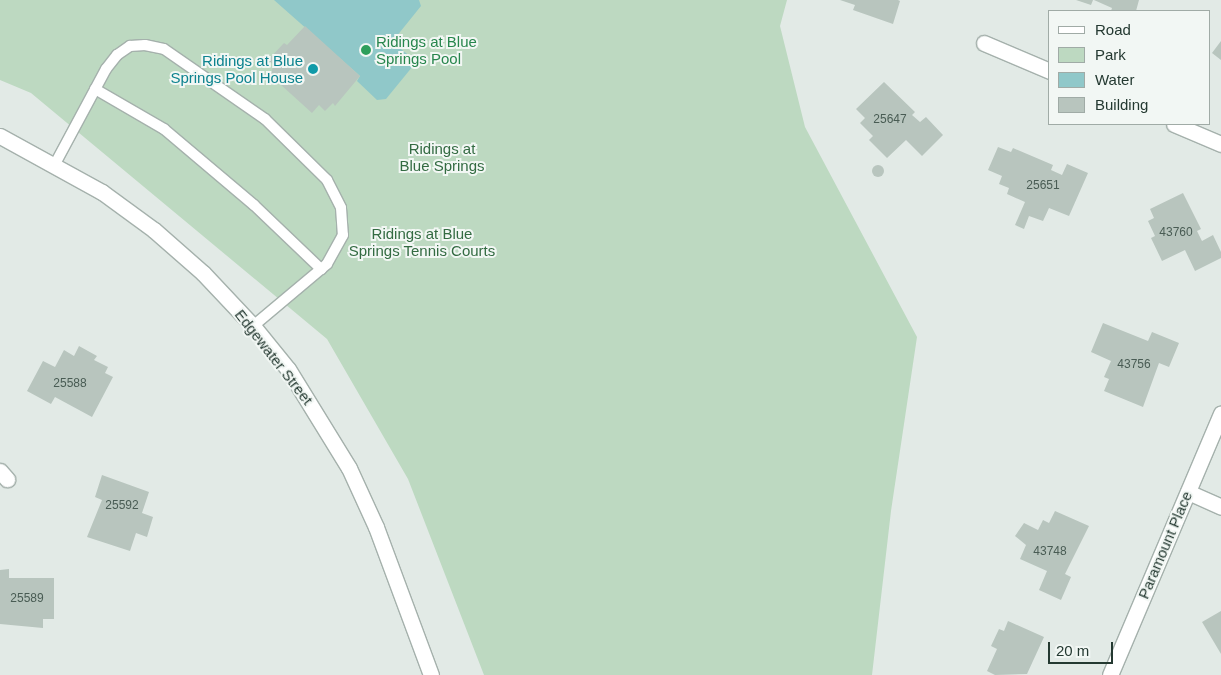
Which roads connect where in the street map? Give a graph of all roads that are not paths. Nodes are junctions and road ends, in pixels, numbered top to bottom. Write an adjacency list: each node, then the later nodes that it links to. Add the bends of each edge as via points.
1 (984, 43): 2 (street)
2 (1048, 70)
3 (95, 89): 7 (lane); 8 (lane, via 164,129 254,205); 8 (lane, via 117,54 130,46 145,45 164,49 265,119 314,165 336,194 343,220 343,235)
4 (1176, 125): 6 (street)
5 (0, 136): 7 (street, Edgewater Street)
6 (1221, 144)
7 (55, 164): 9 (street, Edgewater Street, via 102,192 154,230 203,273)
8 (321, 269): 9 (lane)
9 (253, 326): 13 (street, Edgewater Street, via 288,370 349,468 376,527)
10 (1221, 414): 11 (street, Paramount Place)
11 (1188, 492): 12 (street); 14 (street, Paramount Place)
12 (1221, 507)
13 (432, 675)
14 (1110, 675)

